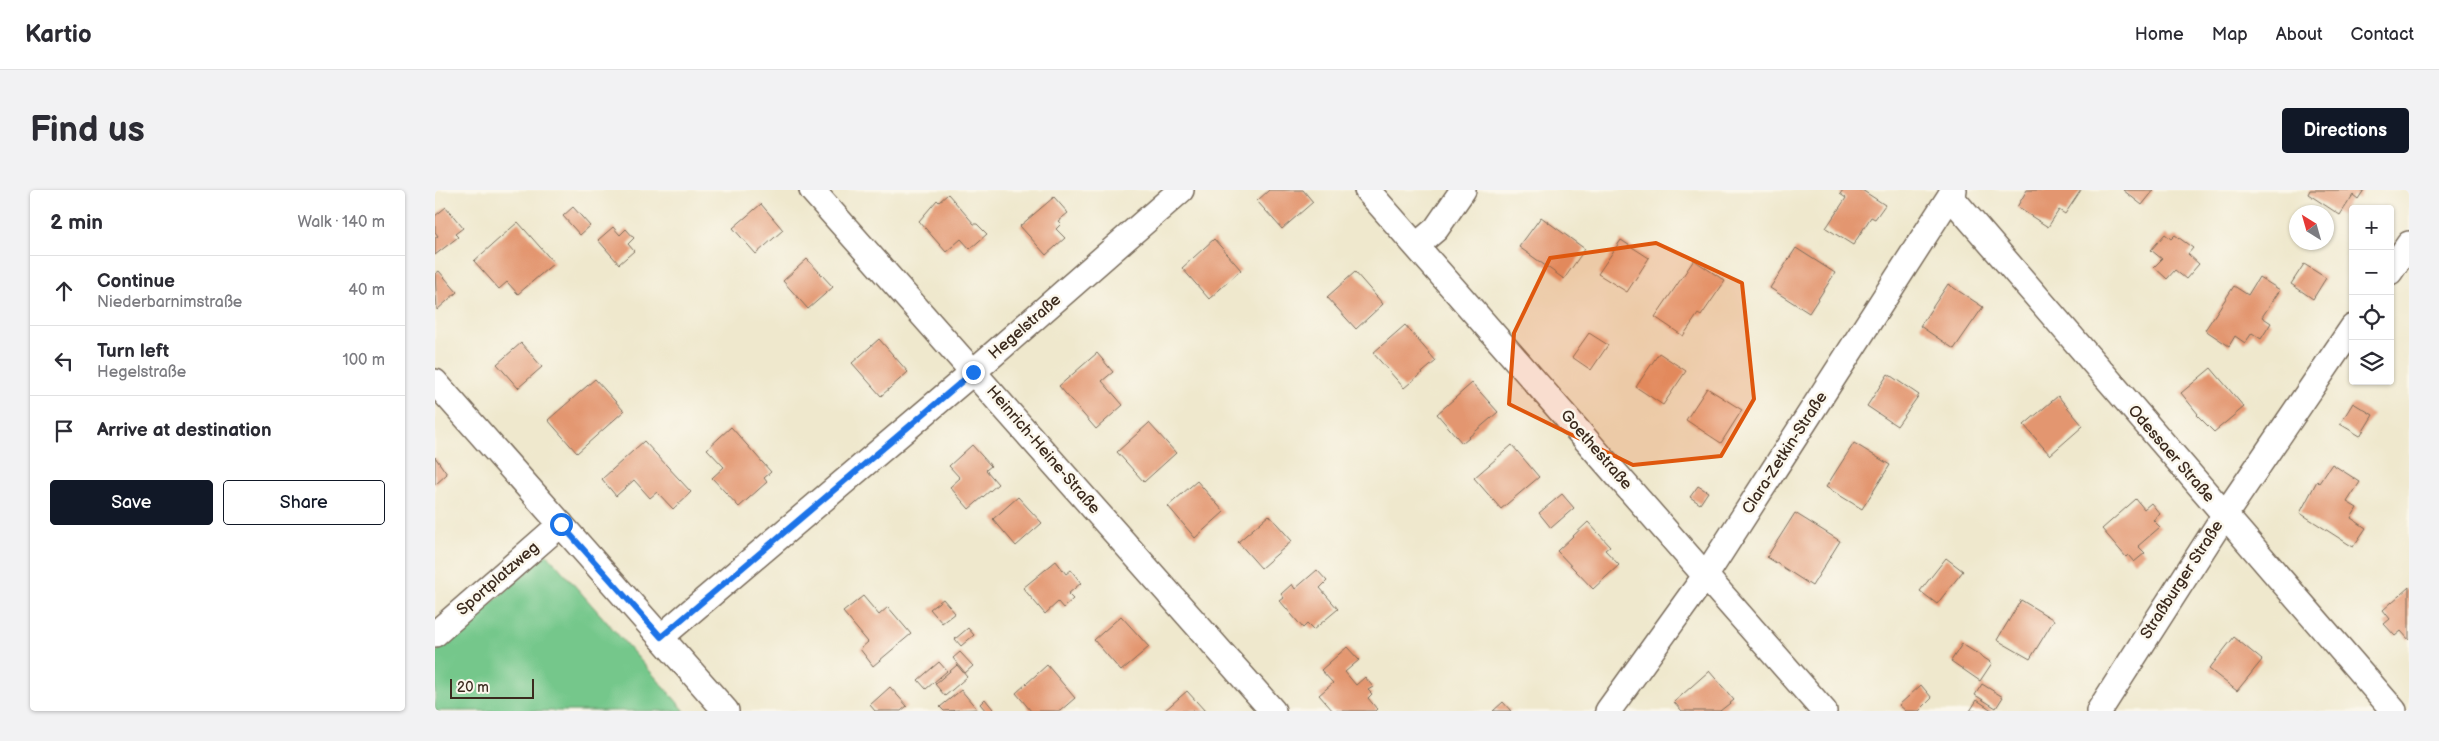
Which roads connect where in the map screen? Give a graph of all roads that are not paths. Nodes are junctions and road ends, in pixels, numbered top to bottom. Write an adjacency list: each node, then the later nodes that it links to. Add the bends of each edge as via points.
1 (812, 190): 10 (street, Heinrich-Heine-Straße)
2 (1181, 190): 10 (street, Hegelstraße)
3 (1367, 190): 7 (street, Goethestraße)
4 (1463, 190): 7 (street, via 1436,229)
5 (1952, 193): 12 (street, Odessaer Straße); 14 (street, Clara-Zetkin-Straße)
6 (2409, 244): 8 (street)
7 (1416, 246): 14 (street, Goethestraße)
8 (2394, 266)
9 (2349, 333): 12 (street, Straßburger Straße)
10 (973, 372): 16 (street, Hegelstraße); 18 (street, Heinrich-Heine-Straße)
11 (435, 382): 13 (street)
12 (2224, 516): 21 (street, Straßburger Straße); 22 (street, Odessaer Straße)
13 (561, 524): 15 (street, Sportplatzweg); 16 (street)
14 (1706, 575): 19 (street, Clara-Zetkin-Straße); 20 (street, Goethestraße)
15 (435, 634)
16 (661, 637): 17 (street)
17 (726, 711)
18 (1273, 711)
19 (1608, 711)
20 (1824, 711)
21 (2099, 711)
22 (2394, 711)

